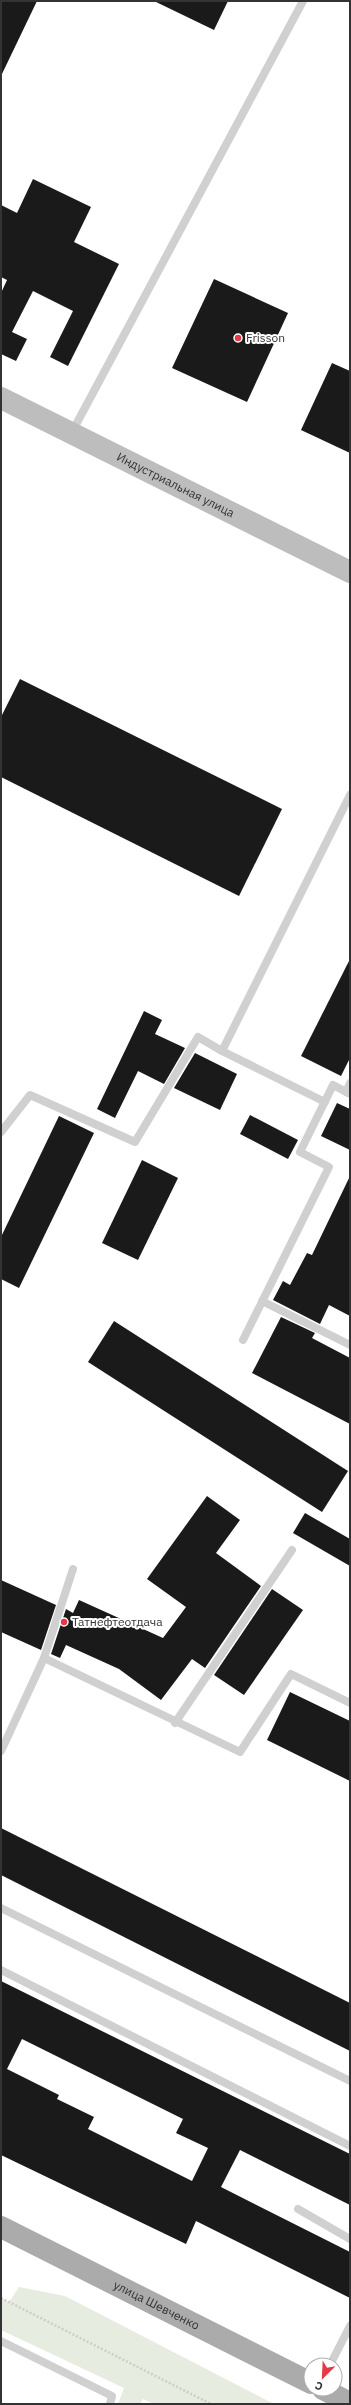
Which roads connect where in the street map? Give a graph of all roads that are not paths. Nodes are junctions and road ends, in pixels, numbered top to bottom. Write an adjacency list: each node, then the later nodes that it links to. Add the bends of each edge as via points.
1 (303, 1): 3 (lane)
2 (1, 398): 3 (street, Индустриальная улица)
3 (72, 433): 4 (street, Индустриальная улица)
4 (350, 572)
5 (350, 795): 6 (lane)
6 (222, 1051): 9 (lane); 10 (lane, via 198,1037 135,1142 30,1096)
7 (350, 1083): 8 (lane)
8 (348, 1093): 9 (lane, via 333,1085)
9 (325, 1102): 11 (lane, via 300,1152 329,1167)
10 (1, 1132)
11 (262, 1301): 12 (lane); 13 (lane)
12 (243, 1340)
13 (350, 1344)
14 (292, 1550): 18 (lane)
15 (73, 1569): 16 (lane)
16 (44, 1658): 18 (lane); 19 (lane)
17 (350, 1703): 18 (lane, via 291,1674 240,1752)
18 (175, 1723)
19 (1, 1751)
20 (1, 1908): 22 (lane)
21 (1, 1970): 23 (lane)
22 (350, 2081)
23 (350, 2146)
24 (298, 2209): 26 (lane)
25 (1, 2228): 30 (main road, улица Шевченко)
26 (350, 2239)
27 (350, 2326): 29 (lane)
28 (1, 2342): 33 (lane, via 112,2396)
29 (334, 2357)
30 (303, 2379)
31 (340, 2397): 32 (main road)
32 (350, 2402)
33 (110, 2404)

